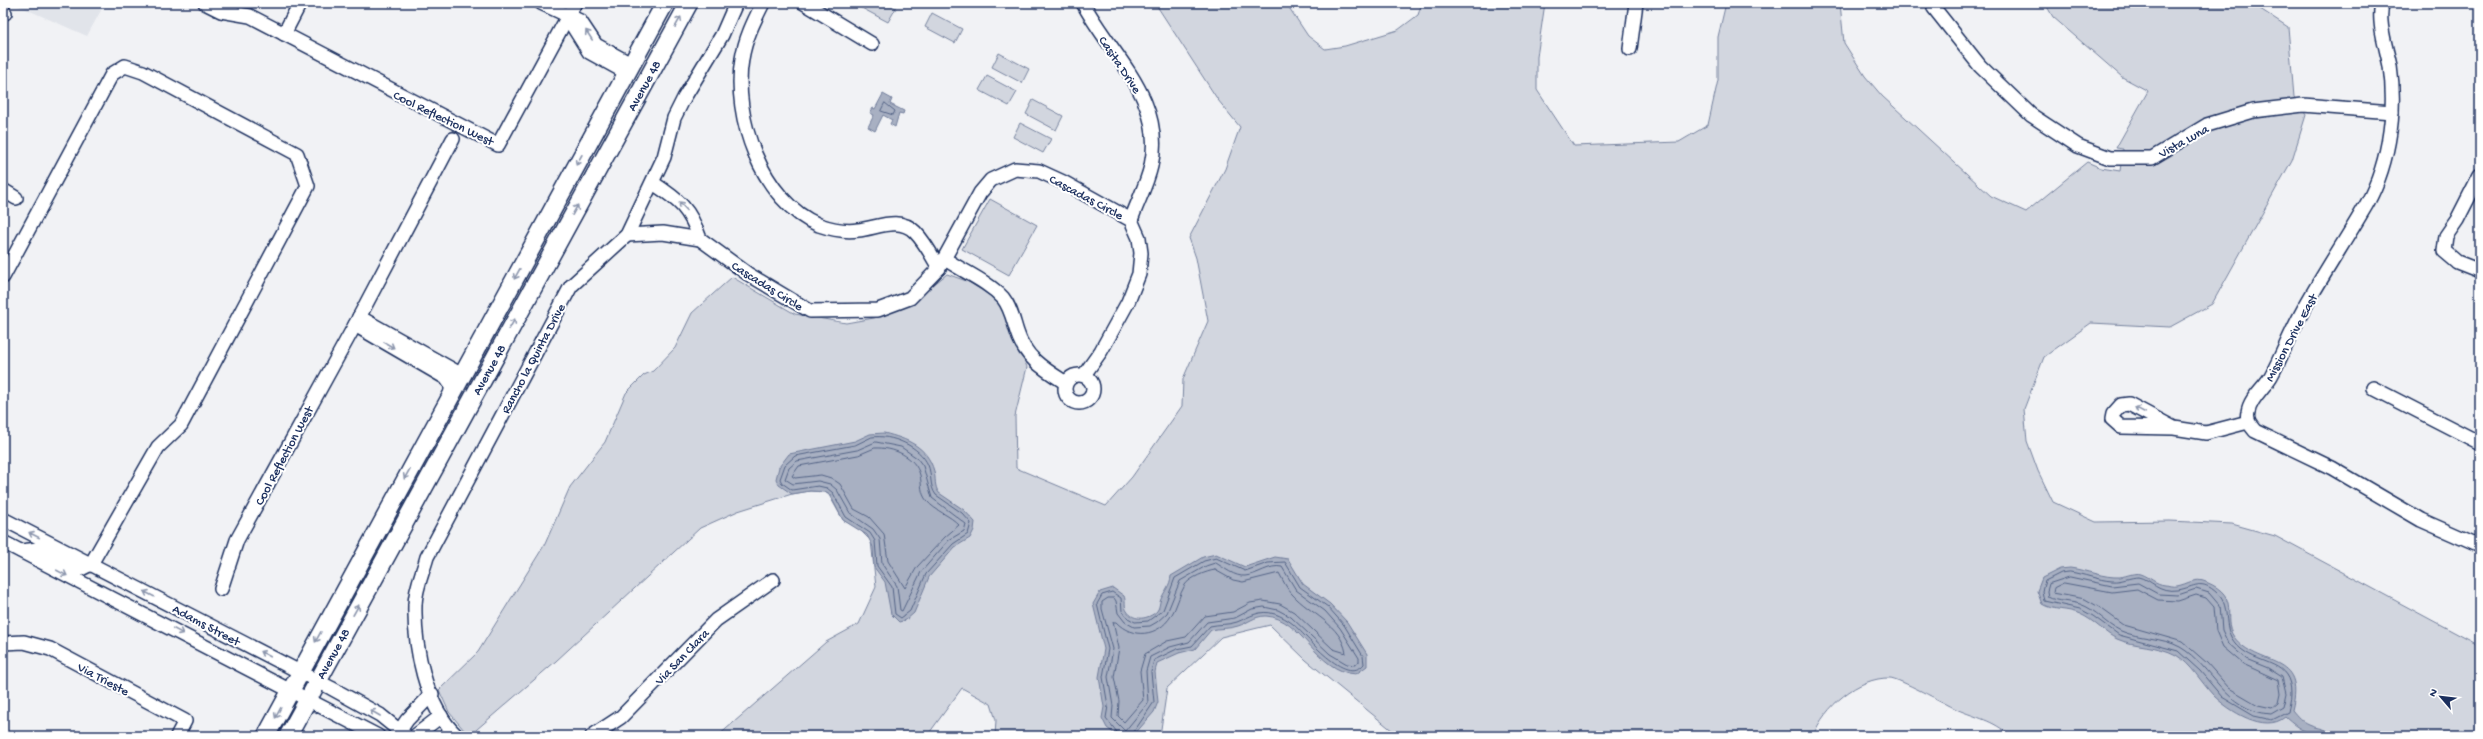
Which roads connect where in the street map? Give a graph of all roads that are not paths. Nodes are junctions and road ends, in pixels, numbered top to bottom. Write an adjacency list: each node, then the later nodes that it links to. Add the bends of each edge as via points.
1 (205, 3): 15 (street, Cool Reflection West, via 221,11 250,16)
2 (300, 3): 15 (street)
3 (541, 3): 14 (street)
4 (575, 3): 14 (street, Cool Reflection West)
5 (665, 3): 19 (main road, Avenue 48)
6 (688, 3): 16 (main road, Avenue 48, one-way to 6)
7 (736, 3): 23 (street, Rancho la Quinta Drive, via 722,35 674,118 664,157)
8 (764, 3): 30 (street, via 745,46 740,84 749,137 758,160 773,186 798,211 829,228 857,230 891,223 910,228)
9 (804, 3): 17 (street)
10 (1083, 3): 27 (street, Casita Drive, via 1092,22 1141,90 1151,123 1154,142 1151,167)
11 (1636, 3): 18 (street)
12 (2383, 3): 20 (street, Mission Drive East, via 2382,23 2390,67)
13 (1934, 8): 20 (street, Vista Luna, via 1980,66 2031,115 2078,146 2110,158 2152,158 2206,126 2253,111 2303,105)
14 (567, 17): 15 (street, Cool Reflection West, via 498,145); 19 (street, via 589,52)
15 (284, 34)
16 (668, 41): 19 (main road, via 651,59); 24 (main road, Avenue 48)
17 (872, 44)
18 (1630, 49)
19 (630, 69): 24 (main road, via 630,90 596,153); 34 (main road, Avenue 48, one-way to 34)
20 (2392, 112): 39 (street, Mission Drive East, via 2384,161 2364,210 2300,315 2271,376 2250,405)
21 (453, 139): 33 (street, Cool Reflection West)
22 (2480, 175): 31 (street, via 2446,236 2444,251 2457,262)
23 (653, 183): 28 (street, Rancho la Quinta Drive); 29 (street, one-way to 23, via 693,217 673,196)
24 (587, 187): 42 (main road, Avenue 48, one-way to 24)
25 (3, 190): 26 (street)
26 (16, 198)
27 (1131, 220): 30 (street, Cascadas Circle, via 1039,171 1015,169 997,176 986,186); 35 (street, Cascadas Circle, via 1139,238 1139,274 1128,302 1101,351)
28 (627, 235): 29 (street, Cascadas Circle, via 662,233); 54 (street, Rancho la Quinta Drive, via 571,286 427,557 415,603 417,647 424,676)
29 (700, 239): 30 (street, Cascadas Circle, via 748,274 810,311 878,310 910,298)
30 (942, 263): 36 (street, via 987,284 1003,298 1026,353 1038,365)
31 (2480, 271)
32 (3, 277): 47 (street, via 112,74 125,66 143,72 297,154 308,186 181,425 158,447)
33 (357, 321): 34 (street); 38 (street, one-way to 38, via 446,378 451,385); 49 (street, Cool Reflection West, via 237,540)
34 (462, 375): 38 (main road, Avenue 48); 42 (main road, via 465,382 464,393 428,460)
35 (1084, 375): 36 (street, via 1074,376); 36 (street, via 1090,379 1094,389 1092,396 1086,401 1080,403 1070,400 1065,390)
36 (1066, 383)
37 (2373, 388): 41 (street)
38 (451, 394): 51 (main road, Avenue 48, one-way to 51)
39 (2248, 422): 40 (street, via 2206,433); 45 (street, via 2255,430 2332,468 2415,517)
40 (2174, 428)
41 (2480, 443)
42 (421, 490): 52 (main road, Avenue 48, one-way to 42)
43 (3, 519): 47 (street, Adams Street, one-way to 43)
44 (3, 542): 46 (street, Adams Street)
45 (2480, 546)
46 (21, 551): 47 (street, via 38,549 79,570); 53 (street, Adams Street, one-way to 53)
47 (91, 564): 51 (street, Adams Street, one-way to 47)
48 (773, 580): 64 (street, Via San Clara, via 716,620 621,717)
49 (221, 589)
50 (3, 644): 58 (street, Via Trieste, via 24,642 50,650 185,721)
51 (299, 672): 52 (street, Adams Street); 53 (main road, Avenue 48)
52 (317, 681): 55 (main road, Avenue 48); 57 (street, Adams Street, one-way to 52, via 380,715)
53 (290, 690): 55 (street, Adams Street); 59 (main road, Avenue 48, one-way to 59)
54 (432, 694): 56 (street, Rancho la Quinta Drive); 57 (street)
55 (308, 698): 60 (main road, Avenue 48); 61 (street, Adams Street)
56 (441, 716): 62 (street); 63 (street, Rancho la Quinta Drive)
57 (401, 734)
58 (177, 736)
59 (266, 736)
60 (288, 736)
61 (378, 736)
62 (415, 736)
63 (457, 736)
64 (592, 736)

